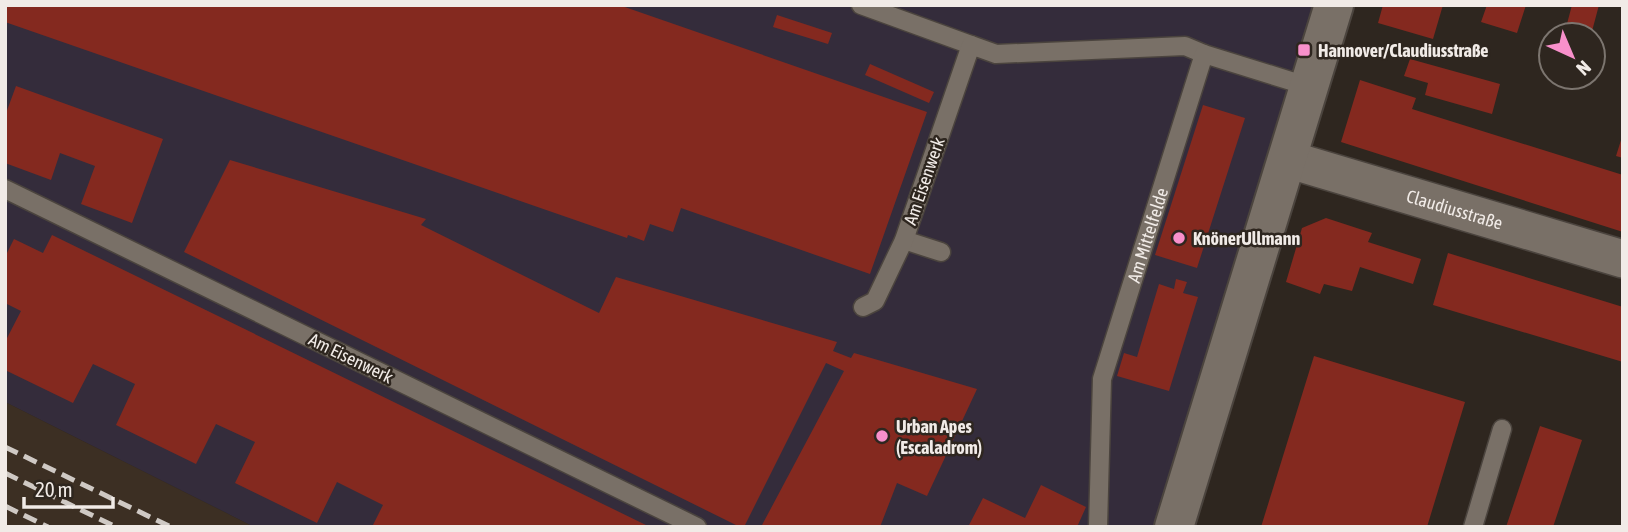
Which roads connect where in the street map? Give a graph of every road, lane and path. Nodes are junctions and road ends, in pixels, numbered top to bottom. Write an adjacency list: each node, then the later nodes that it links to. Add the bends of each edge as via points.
1 (861, 5): 3 (lane)
2 (1334, 5): 5 (street)
3 (971, 45): 4 (lane, via 996,54 1185,46); 8 (lane, Am Eisenwerk)
4 (1204, 54): 5 (lane); 14 (lane, Am Mittelfelde, via 1097,377)
5 (1307, 86): 6 (street)
6 (1287, 159): 10 (street, Claudiusstraße); 15 (street)
7 (5, 190): 13 (lane, Am Eisenwerk)
8 (904, 240): 9 (lane); 11 (lane, Am Eisenwerk, via 875,301)
9 (941, 252)
10 (1623, 259)
11 (863, 307)
12 (1502, 429): 16 (lane)
13 (697, 527)
14 (1098, 527)
15 (1174, 527)
16 (1473, 527)

